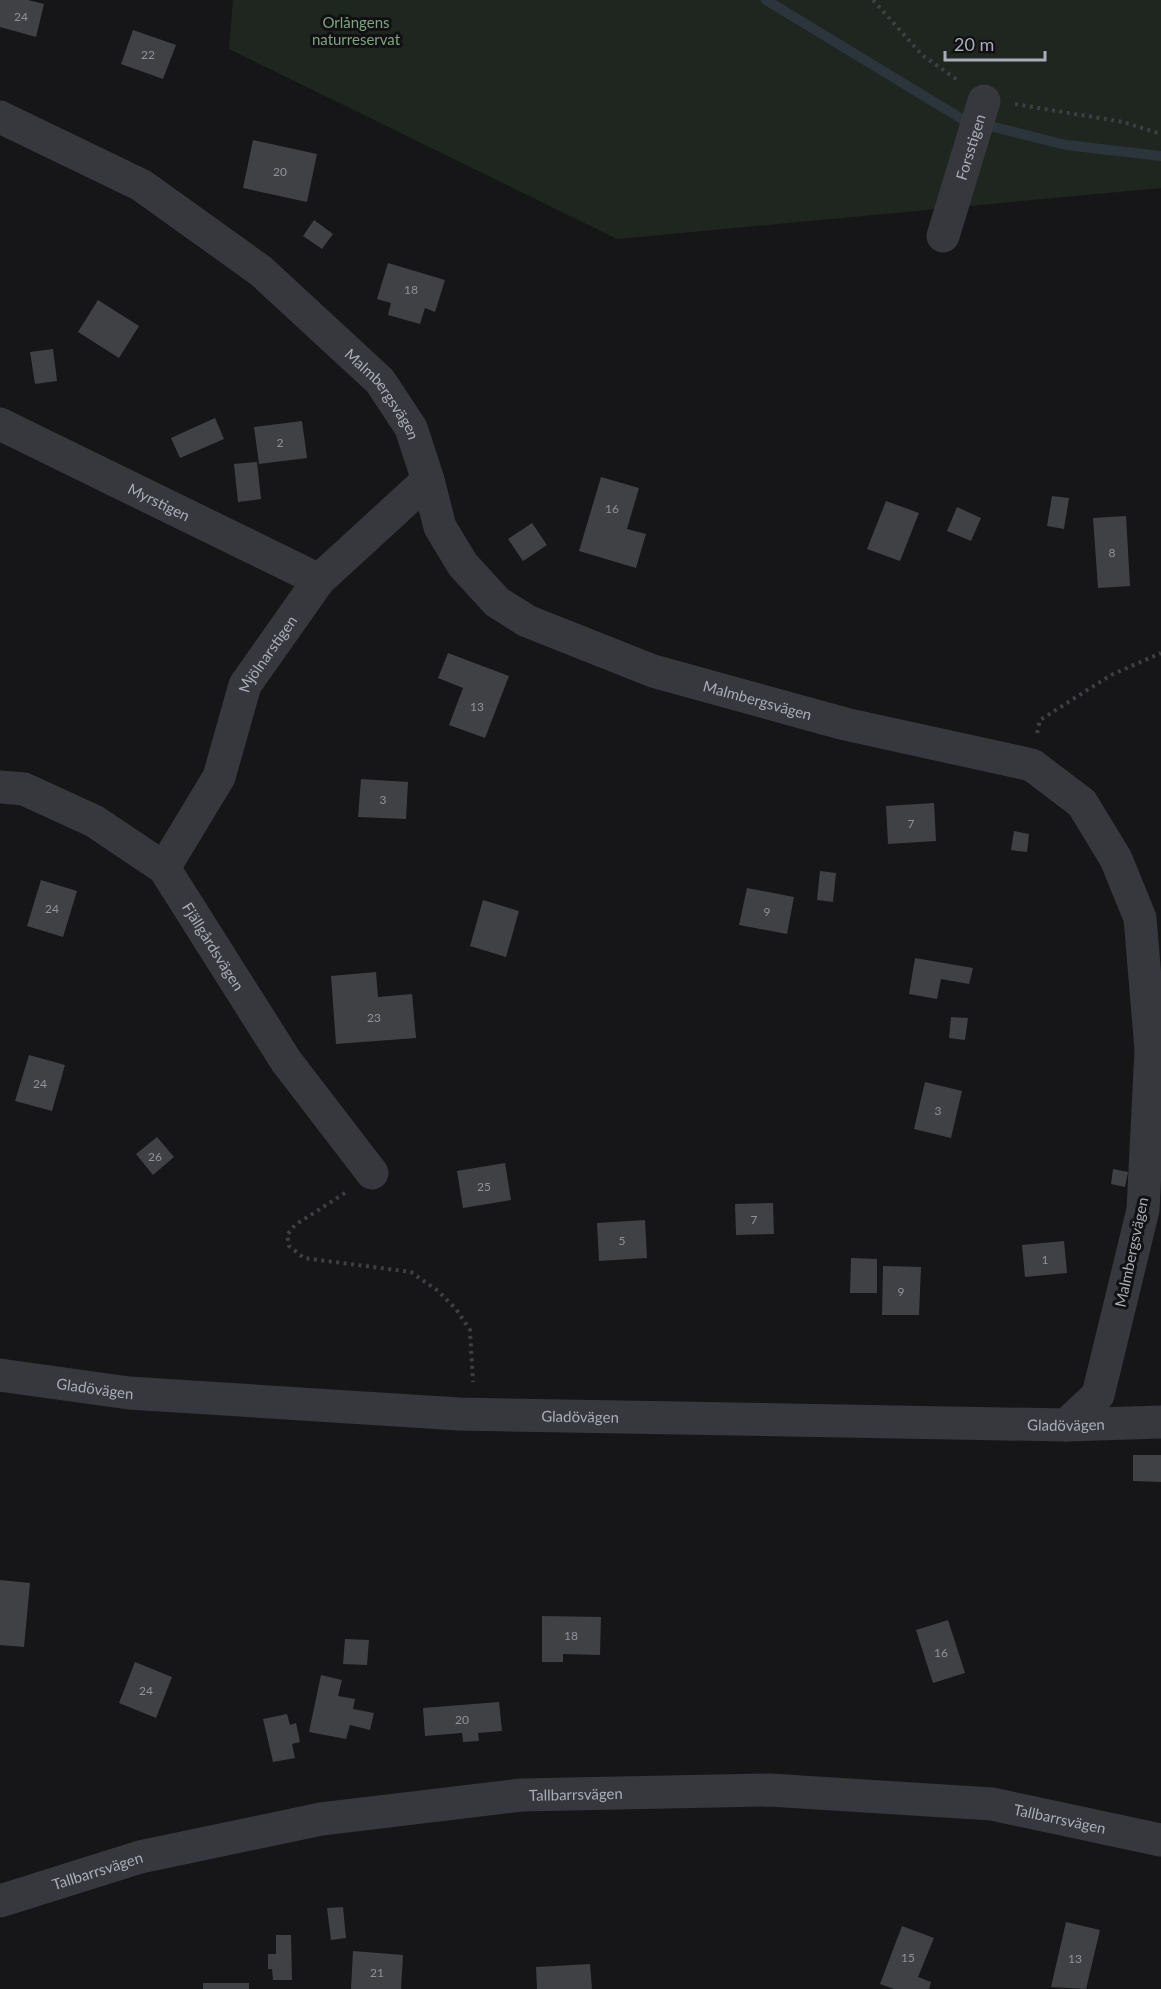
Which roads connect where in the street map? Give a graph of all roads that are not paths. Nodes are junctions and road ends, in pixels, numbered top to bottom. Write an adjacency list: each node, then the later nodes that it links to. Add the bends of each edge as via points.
1 (984, 100): 3 (street, Forsstigen)
2 (0, 117): 5 (street, Malmbergsvägen, via 141,185 261,271 380,381 411,428)
3 (943, 236)
4 (0, 424): 6 (street, Myrstigen)
5 (428, 480): 6 (street, Mjölnarstigen); 12 (street, Malmbergsvägen, via 440,527 463,565 497,602 527,621 653,670 845,724 1032,765 1082,803 1116,859 1140,918 1150,1050 1143,1210 1098,1395)
6 (319, 580): 8 (street, Mjölnarstigen, via 245,685 219,777)
7 (0, 787): 8 (street, Fjällgårdsvägen, via 24,789 94,820)
8 (164, 868): 9 (street, Fjällgårdsvägen, via 286,1061)
9 (372, 1173)
10 (0, 1375): 12 (street, Gladövägen, via 129,1393 459,1414)
11 (1161, 1422): 12 (street, Gladövägen)
12 (1066, 1425)
13 (1161, 1840): 14 (street, Tallbarrsvägen, via 992,1804 770,1790 521,1795 321,1819 140,1857)
14 (0, 1901)

